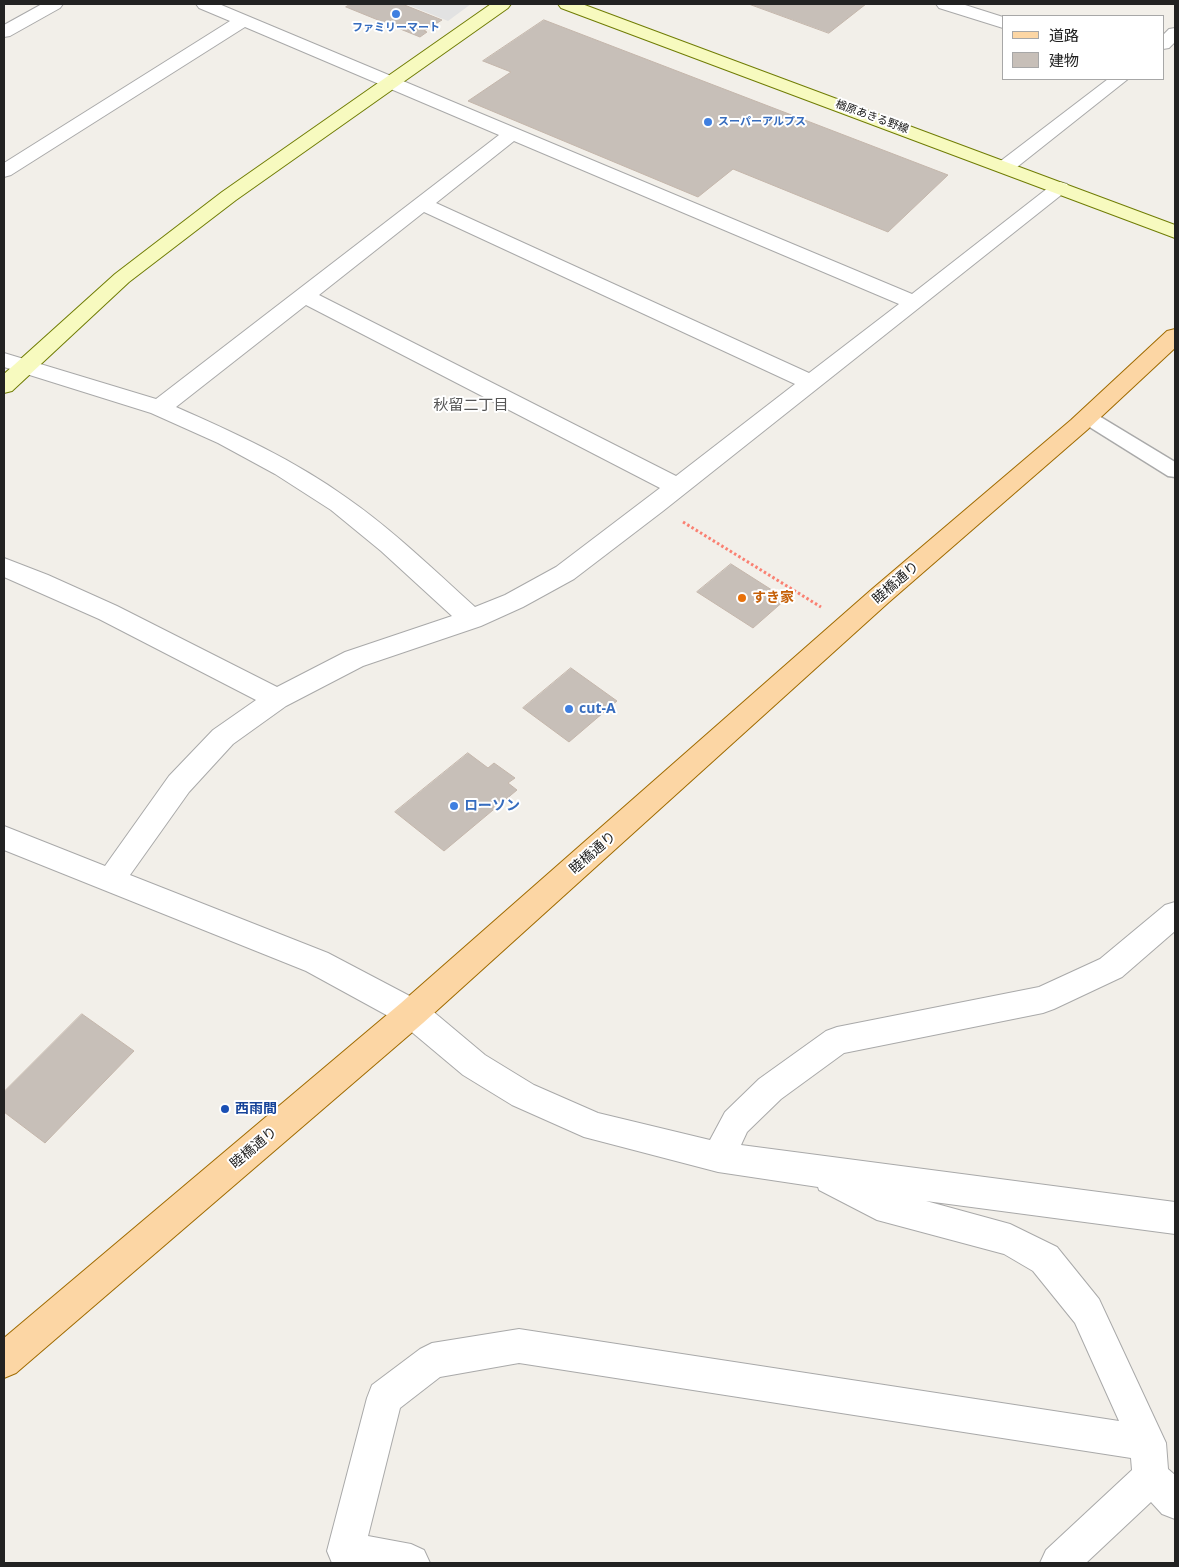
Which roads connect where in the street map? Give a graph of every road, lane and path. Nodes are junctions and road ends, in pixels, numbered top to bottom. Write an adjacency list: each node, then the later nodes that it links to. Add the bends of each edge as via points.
1 (54, 4): 9 (street)
2 (205, 4): 7 (street)
3 (502, 4): 13 (street)
4 (568, 4): 15 (street, 楢原あきる野線)
5 (946, 4): 6 (street)
6 (973, 8): 8 (street)
7 (244, 20): 13 (street); 16 (street)
8 (1002, 22)
9 (4, 32)
10 (1175, 33): 11 (street)
11 (1164, 43)
12 (1118, 80): 15 (street)
13 (391, 82): 14 (street); 23 (street, via 229,196)
14 (513, 133): 18 (street); 21 (street)
15 (1005, 167): 17 (street, 楢原あきる野線)
16 (4, 171)
17 (1060, 188): 19 (street, 楢原あきる野線); 21 (street)
18 (423, 204): 20 (street); 24 (street)
19 (1175, 232)
20 (305, 296): 26 (street); 29 (street)
21 (913, 302): 24 (street)
22 (1175, 336): 27 (main road, 睦橋通り)
23 (14, 363): 25 (street); 26 (street)
24 (811, 383): 29 (street)
25 (4, 386)
26 (158, 408): 32 (street, via 283,468 338,504 390,545)
27 (1087, 417): 28 (lane); 33 (main road, 睦橋通り)
28 (1175, 471)
29 (677, 487): 30 (street)
30 (655, 505): 32 (street, via 565,573); 33 (path)
31 (4, 567): 34 (street, via 86,602)
32 (472, 619): 34 (street, via 354,659)
33 (849, 624): 38 (main road, 睦橋通り)
34 (278, 699): 36 (street, via 223,736 179,784)
35 (4, 838): 36 (street)
36 (111, 880): 38 (street, via 317,962)
37 (1175, 914): 39 (street, via 1111,968 1043,1000 837,1041 770,1089 736,1122)
38 (412, 1013): 39 (street, via 474,1064 523,1095 595,1127); 42 (main road, 睦橋通り)
39 (718, 1157): 40 (street)
40 (819, 1172): 41 (street); 43 (street, via 877,1204 1010,1240 1045,1259 1086,1311)
41 (1175, 1218)
42 (4, 1361)
43 (1158, 1474): 44 (street, via 519,1346 432,1361 385,1398 346,1551); 45 (street)
44 (411, 1563)
45 (1059, 1563)

